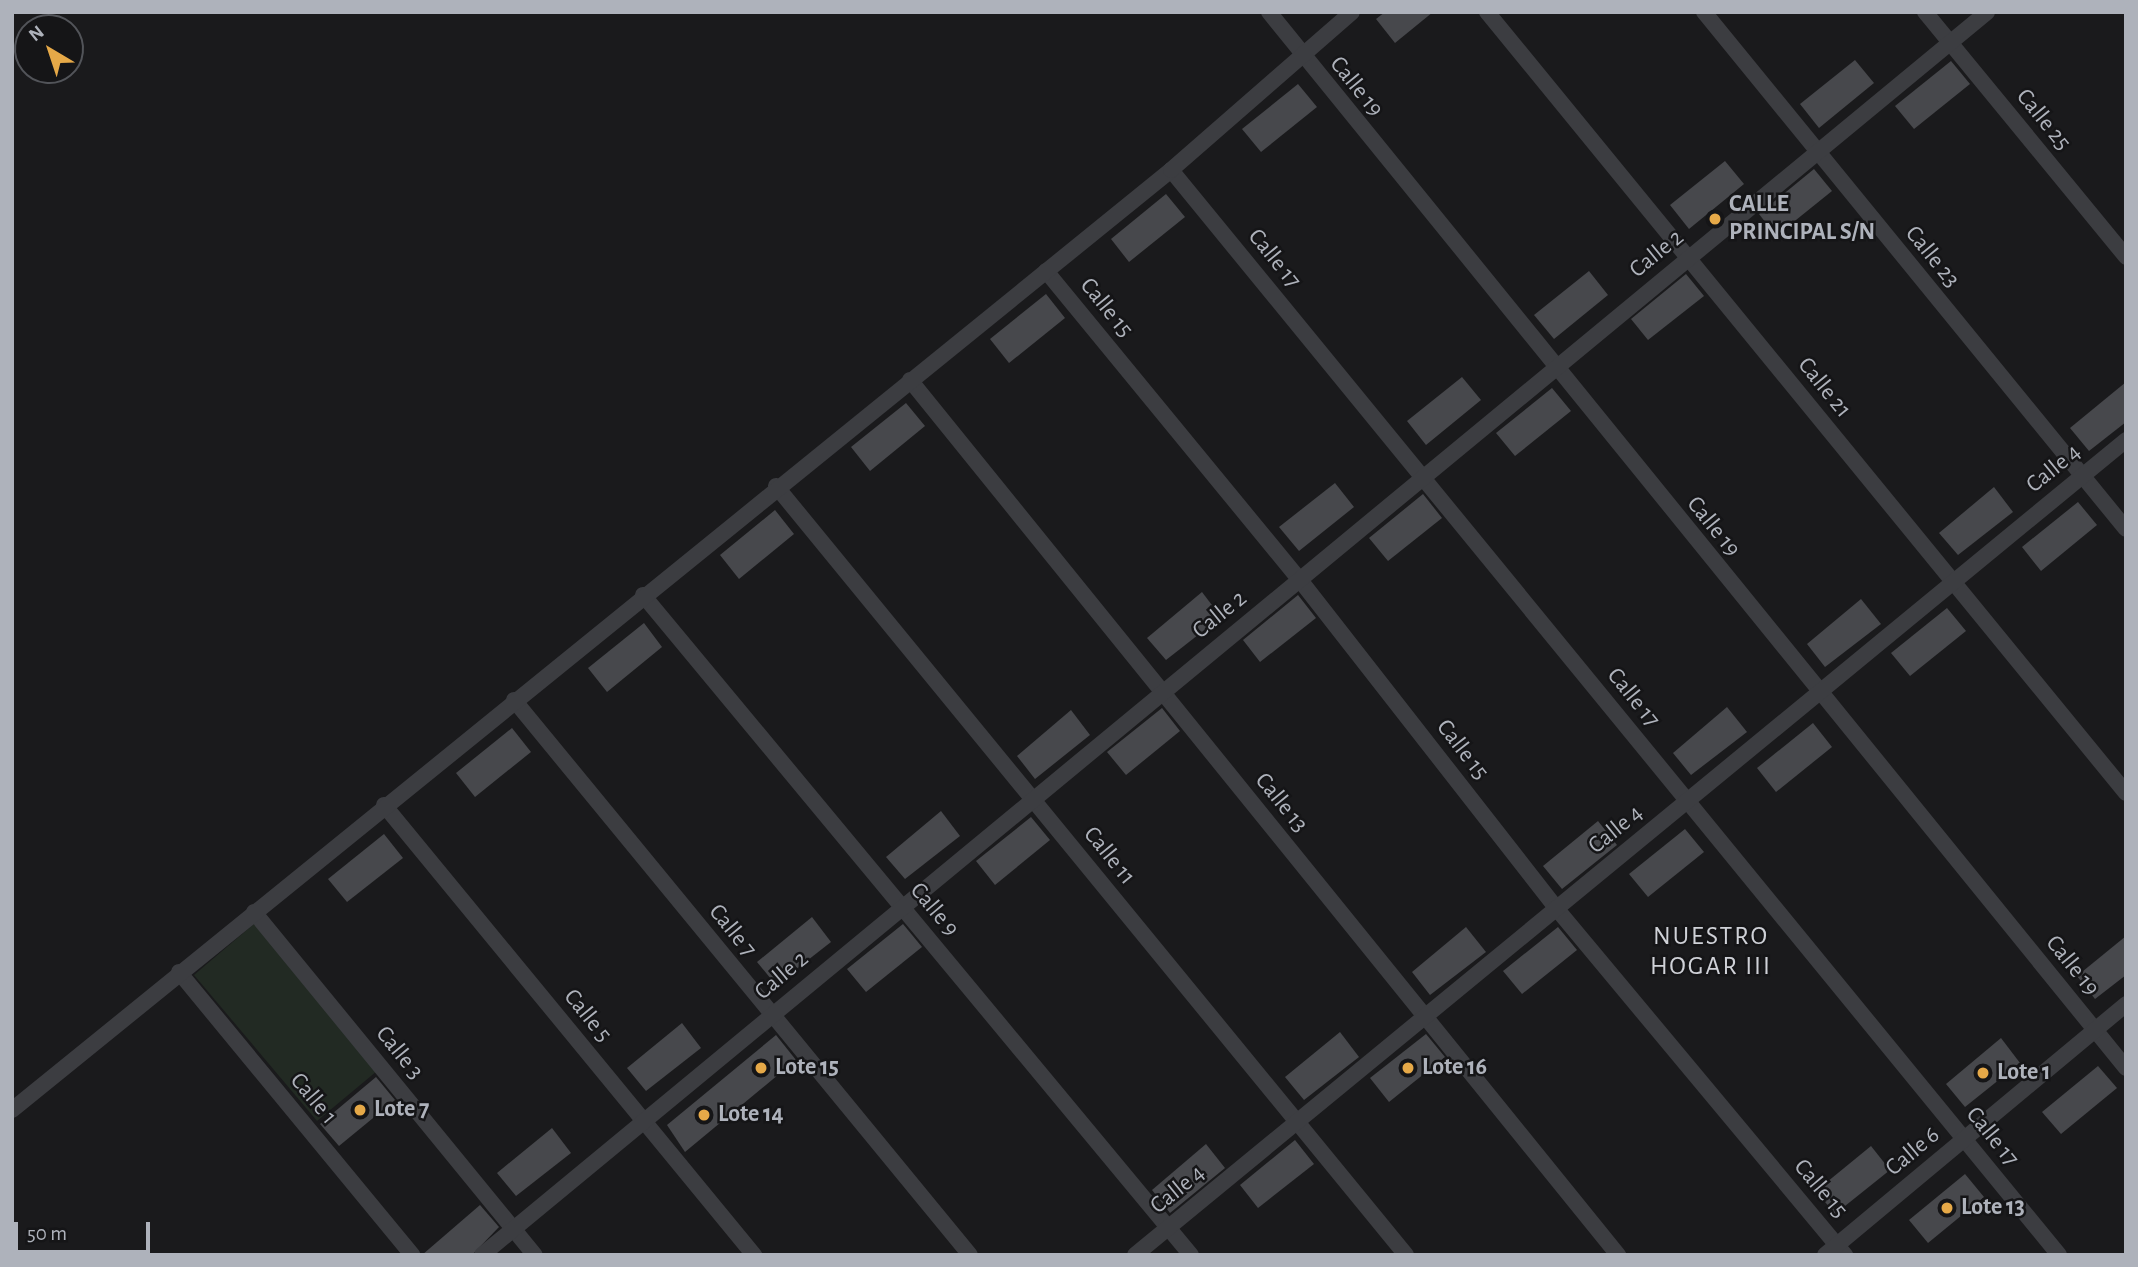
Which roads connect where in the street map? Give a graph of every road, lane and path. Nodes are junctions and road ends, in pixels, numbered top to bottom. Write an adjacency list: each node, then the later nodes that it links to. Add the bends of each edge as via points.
1 (1269, 12): 8 (street, Calle 19)
2 (1352, 12): 8 (street)
3 (1487, 12): 12 (street, Calle 21)
4 (1704, 12): 9 (street, Calle 23)
5 (1926, 12): 7 (street, Calle 25)
6 (1987, 12): 7 (street, Calle 2)
7 (1950, 42): 9 (street, Calle 2); 11 (street, Calle 25)
8 (1302, 53): 10 (street); 14 (street, Calle 19)
9 (1816, 152): 12 (street, Calle 2); 17 (street, Calle 23)
10 (1171, 170): 13 (street); 18 (street, Calle 17)
11 (2126, 257)
12 (1688, 258): 14 (street, Calle 2); 22 (street, Calle 21)
13 (1046, 271): 15 (street); 21 (street, Calle 15)
14 (1554, 368): 18 (street, Calle 2); 25 (street, Calle 19)
15 (910, 380): 19 (street); 24 (street, Calle 13)
16 (2126, 440): 17 (street, Calle 4)
17 (2082, 476): 20 (street, Calle 23); 22 (street, Calle 4)
18 (1422, 477): 21 (street, Calle 2); 29 (street, Calle 17)
19 (776, 486): 23 (street); 28 (street, Calle 11)
20 (2126, 529)
21 (1300, 579): 24 (street, Calle 2); 32 (street, Calle 15)
22 (1953, 582): 25 (street, Calle 4); 27 (street, Calle 21)
23 (643, 595): 26 (street); 31 (street, Calle 9)
24 (1162, 692): 28 (street, Calle 2); 37 (street, Calle 13)
25 (1819, 692): 29 (street, Calle 4); 38 (street, Calle 19)
26 (513, 700): 30 (street); 36 (street, Calle 7)
27 (2126, 793)
28 (1032, 799): 31 (street, Calle 2); 42 (street, Calle 11)
29 (1687, 800): 32 (street, Calle 4); 43 (street, Calle 17)
30 (384, 805): 33 (street); 41 (street, Calle 5)
31 (902, 907): 36 (street, Calle 2); 44 (street, Calle 9)
32 (1556, 908): 37 (street, Calle 4); 46 (street, Calle 15)
33 (254, 912): 34 (street); 45 (street, Calle 3)
34 (180, 972): 40 (street); 47 (street, Calle 1)
35 (2126, 1004): 38 (street, Calle 6)
36 (772, 1014): 41 (street, Calle 2); 51 (street, Calle 7)
37 (1425, 1016): 42 (street, Calle 4); 55 (street, Calle 13)
38 (2095, 1030): 39 (street, Calle 19); 43 (street, Calle 6)
39 (2126, 1068)
40 (12, 1110)
41 (643, 1120): 45 (street, Calle 2); 50 (street, Calle 5)
42 (1297, 1122): 44 (street, Calle 4); 54 (street, Calle 11)
43 (1964, 1139): 46 (street, Calle 6); 56 (street, Calle 17)
44 (1168, 1227): 52 (street, Calle 4); 53 (street, Calle 9)
45 (513, 1228): 48 (street, Calle 2); 49 (street, Calle 3)
46 (1835, 1252)
47 (412, 1255)
48 (482, 1255)
49 (535, 1255)
50 (754, 1255)
51 (970, 1255)
52 (1135, 1255)
53 (1191, 1255)
54 (1406, 1255)
55 (1618, 1255)
56 (2059, 1255)

